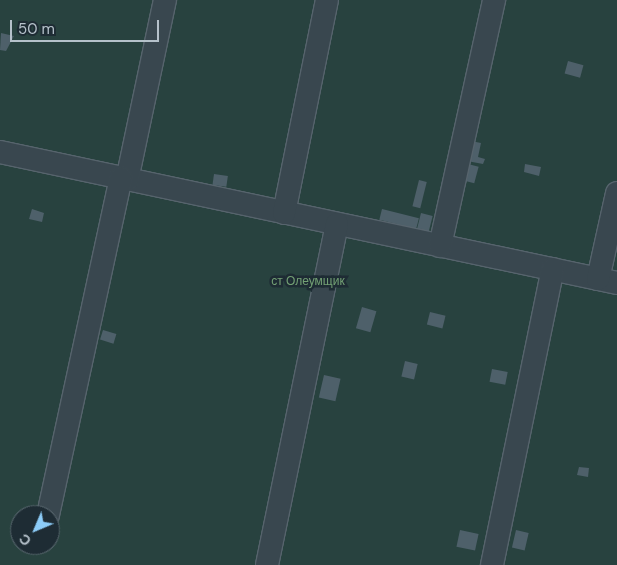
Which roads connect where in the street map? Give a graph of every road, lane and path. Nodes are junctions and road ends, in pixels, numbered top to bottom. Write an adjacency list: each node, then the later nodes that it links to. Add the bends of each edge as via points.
1 (165, 0): 5 (lane)
2 (327, 0): 7 (lane)
3 (494, 0): 9 (lane)
4 (0, 152): 5 (lane)
5 (124, 179): 7 (lane); 12 (lane)
6 (617, 193): 11 (lane)
7 (284, 213): 8 (lane)
8 (337, 224): 9 (lane); 13 (lane)
9 (440, 246): 10 (lane)
10 (553, 269): 11 (lane); 14 (lane)
11 (607, 281)
12 (50, 505)
13 (267, 565)
14 (492, 565)

